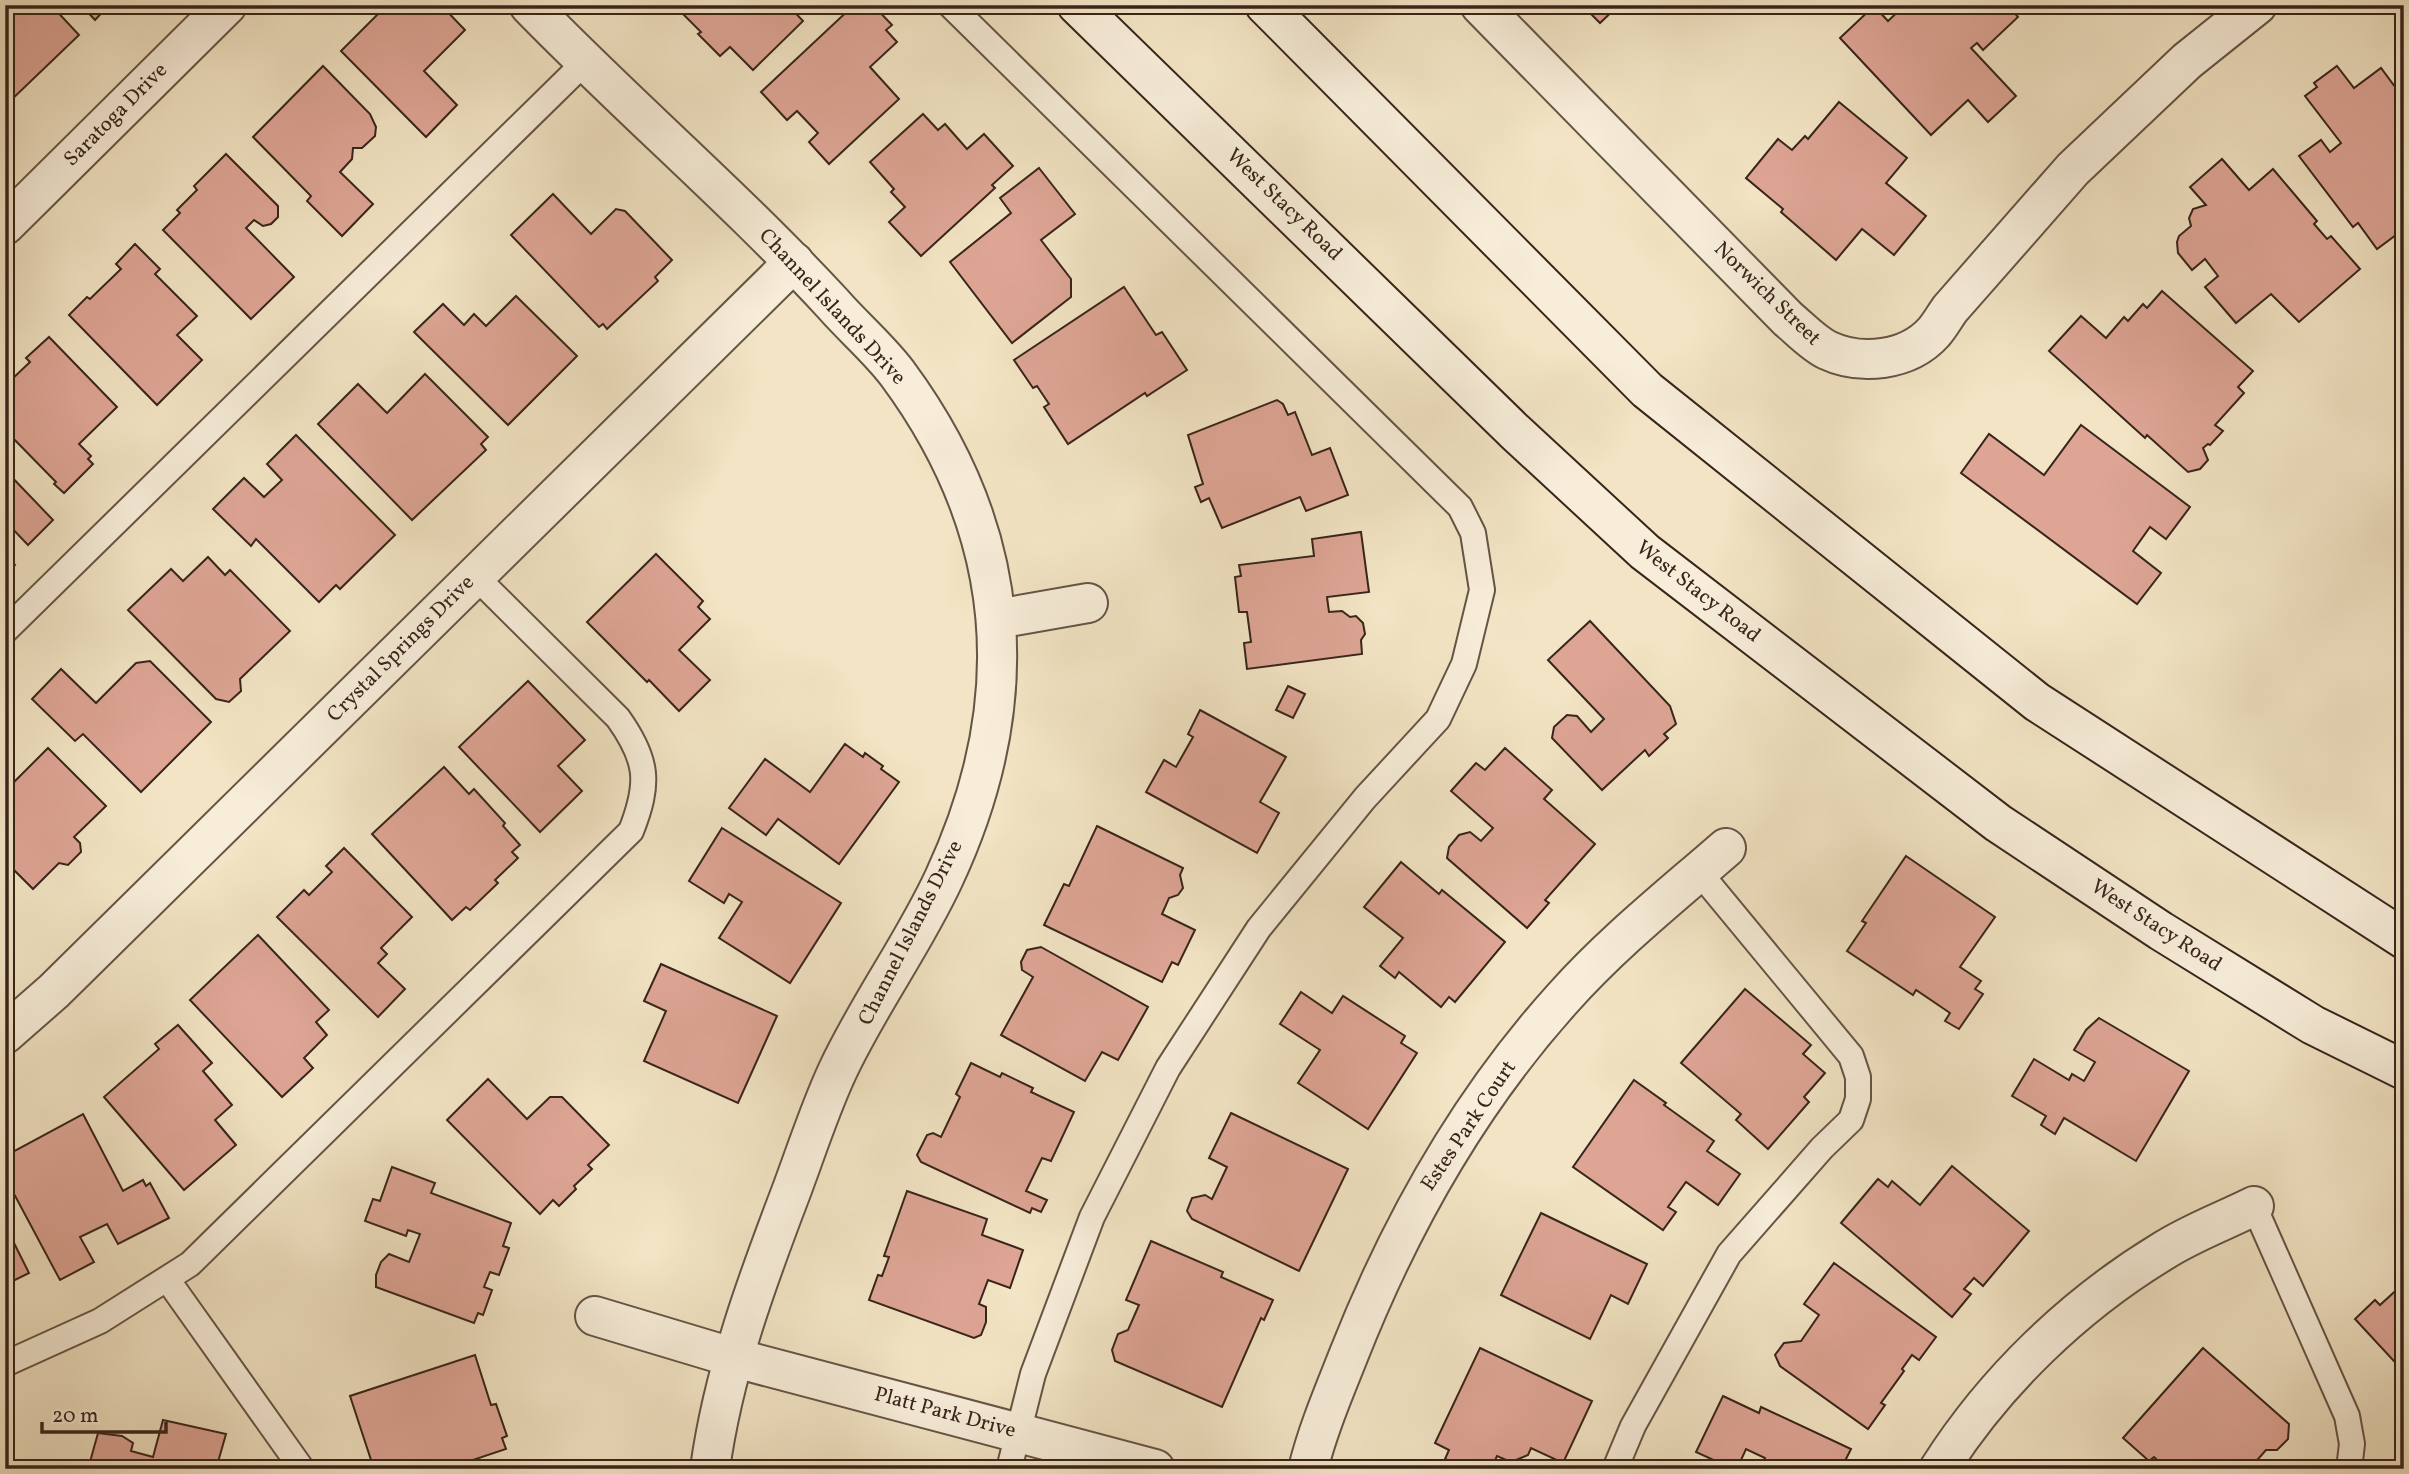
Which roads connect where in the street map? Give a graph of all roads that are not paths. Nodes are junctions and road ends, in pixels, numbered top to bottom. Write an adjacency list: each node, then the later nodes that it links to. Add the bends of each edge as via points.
1 (227, 5): 9 (street, Saratoga Drive)
2 (529, 5): 8 (street, Channel Islands Drive)
3 (950, 5): 24 (lane, via 1460,507 1474,533 1482,590 1464,664 1438,719 1365,798 1259,928 1168,1068 1092,1217 1033,1374)
4 (1077, 5): 18 (street, West Stacy Road, via 1514,431 1645,552 1998,823 2313,1025)
5 (1265, 5): 16 (street, via 1647,390 2037,702)
6 (1480, 5): 7 (street, Norwich Street, via 1788,319 1825,349 1853,359 1882,359 1910,350 1933,333 2073,169 2187,61)
7 (2257, 5)
8 (585, 62): 10 (street, Channel Islands Drive); 14 (lane)
9 (5, 225)
10 (794, 262): 11 (street, Crystal Springs Drive); 13 (street, Channel Islands Drive, via 894,369 937,433 967,496 989,564)
11 (475, 576): 17 (street, Crystal Springs Drive); 20 (lane, via 618,719 635,743 643,772 642,803 631,831 190,1264)
12 (1088, 603): 13 (street)
13 (997, 620): 22 (street, Channel Islands Drive, via 996,692 986,757 969,818 943,880 837,1072 759,1277)
14 (5, 631)
15 (1713, 860): 29 (street, Estes Park Court, via 1562,998 1462,1130 1383,1272 1317,1434); 30 (lane, via 1852,1056 1858,1099 1851,1120 1728,1254 1633,1426)
16 (2404, 939)
17 (5, 1034)
18 (2404, 1070)
19 (2254, 1206): 31 (street, via 2164,1250 2094,1297 1992,1397); 32 (lane, via 2347,1416 2352,1444)
20 (167, 1279): 23 (lane, via 100,1321); 25 (lane)
21 (595, 1316): 22 (street, Platt Park Drive)
22 (735, 1358): 24 (street, Platt Park Drive); 26 (street, Channel Islands Drive, via 715,1428)
23 (5, 1364)
24 (1018, 1433): 27 (lane); 28 (street, Platt Park Drive)
25 (302, 1469)
26 (710, 1469)
27 (1009, 1469)
28 (1155, 1469)
29 (1308, 1469)
30 (1615, 1469)
31 (1939, 1469)
32 (2349, 1469)

